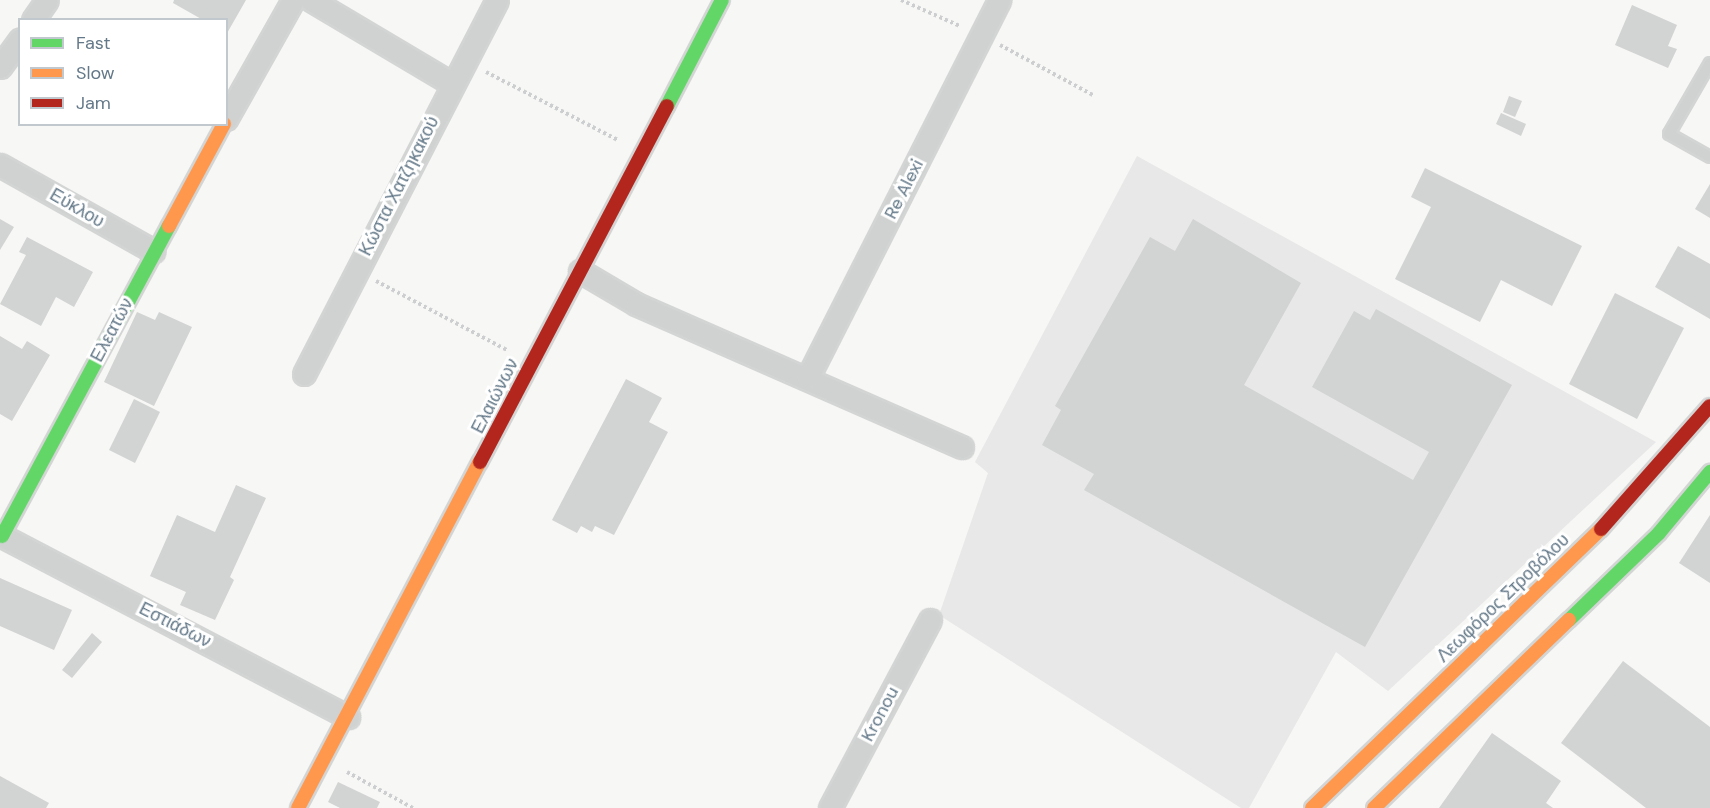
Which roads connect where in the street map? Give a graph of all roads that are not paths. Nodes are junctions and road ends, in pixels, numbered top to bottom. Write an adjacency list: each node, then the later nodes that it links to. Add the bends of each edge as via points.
1 (47, 0): 7 (street)
2 (293, 0): 12 (street)
3 (311, 0): 11 (street)
4 (497, 0): 11 (street, Κώστα Χατζηκακού)
5 (722, 0): 17 (main road, Ελαιώνων)
6 (999, 0): 19 (street, Re Alexi)
7 (34, 18)
8 (18, 42): 10 (street)
9 (1710, 63): 14 (lane, via 1669,134)
10 (0, 67)
11 (451, 83): 18 (street, Κώστα Χατζηκακού)
12 (228, 116)
13 (223, 126): 16 (main road, Ελεατών)
14 (1710, 157)
15 (0, 165): 16 (street, Εύκλου)
16 (153, 251): 23 (main road, Ελεατών)
17 (580, 271): 19 (street, via 636,304); 25 (main road, Ελαιώνων)
18 (304, 374)
19 (808, 378): 21 (street)
20 (1710, 406): 28 (main road, Λεωφόρος Στροβόλου, via 1626,505)
21 (962, 447)
22 (1710, 472): 29 (main road, via 1659,533)
23 (1, 535): 25 (street, Εστιάδων)
24 (930, 620): 27 (street, Kronou)
25 (348, 717): 26 (main road, Ελαιώνων)
26 (298, 808)
27 (830, 808)
28 (1312, 808)
29 (1374, 808)

